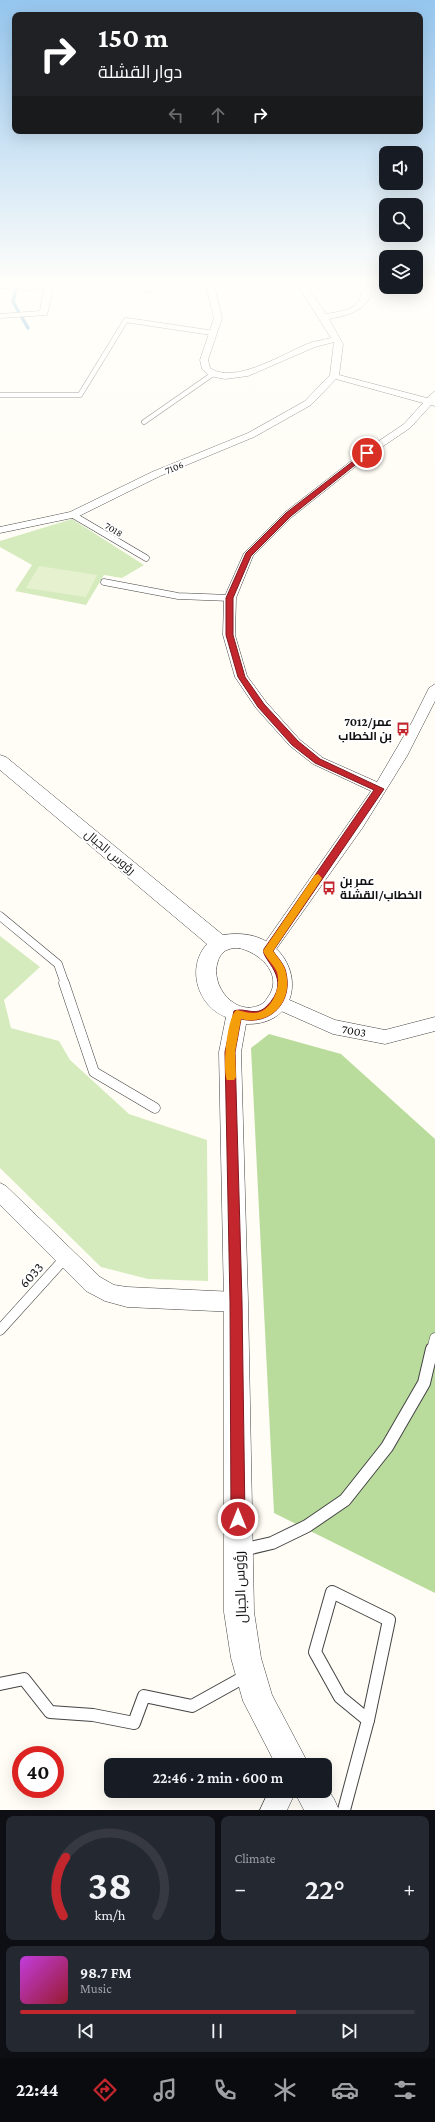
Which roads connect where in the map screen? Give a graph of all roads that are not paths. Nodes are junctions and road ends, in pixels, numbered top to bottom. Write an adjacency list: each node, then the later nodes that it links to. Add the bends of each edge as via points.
1 (98, 365): 7 (lane, via 80,395)
2 (205, 365): 5 (street)
3 (265, 365): 5 (street, via 237,376)
4 (336, 365): 6 (street)
5 (213, 374): 9 (lane)
6 (334, 376): 8 (street); 10 (street, 7106, via 308,402 251,435 156,474)
7 (0, 395)
8 (433, 400): 14 (street, via 407,426 367,453 288,515 248,555)
9 (144, 422)
10 (73, 515): 11 (street, 7106); 12 (lane, 7018)
11 (0, 530)
12 (146, 558)
13 (104, 582): 14 (lane, via 178,596)
14 (230, 598): 17 (street, via 229,635 239,670 261,706 295,743 318,761)
15 (435, 688): 17 (street, via 424,714)
16 (0, 761): 19 (street, رؤوس الجبال)
17 (379, 789): 20 (street)
18 (0, 916): 24 (lane, via 58,964 94,1072)
19 (220, 942): 20 (street, via 253,942); 22 (street, via 210,955 205,969 207,985 213,997 226,1009)
20 (268, 951): 21 (street, via 281,972 283,987)
21 (278, 1002): 22 (street, via 264,1015 251,1017); 23 (street, 7003, via 333,1027 385,1036)
22 (237, 1014): 27 (street, رؤوس الجبال, via 230,1052)
23 (435, 1024)
24 (155, 1108)
25 (0, 1192): 26 (street)
26 (66, 1257): 27 (street, via 93,1284 112,1294 127,1297); 28 (lane, 6033)
27 (236, 1302): 30 (street, رؤوس الجبال)
28 (0, 1330)
29 (435, 1338): 30 (lane, via 424,1383 387,1447 345,1500 306,1526 272,1543)
30 (238, 1550): 31 (street, رؤوس الجبال, via 238,1612)
31 (251, 1674): 32 (lane, via 192,1706 144,1696 134,1724 93,1715 50,1712 24,1679); 34 (street, رؤوس الجبال, via 258,1701)
32 (0, 1684)
33 (368, 1720): 33 (lane, via 389,1620 332,1592 315,1652 340,1697); 39 (lane)
34 (289, 1758)
35 (279, 1798): 37 (street)
36 (315, 1798): 38 (street)
37 (273, 1810)
38 (323, 1810)
39 (344, 1810)

